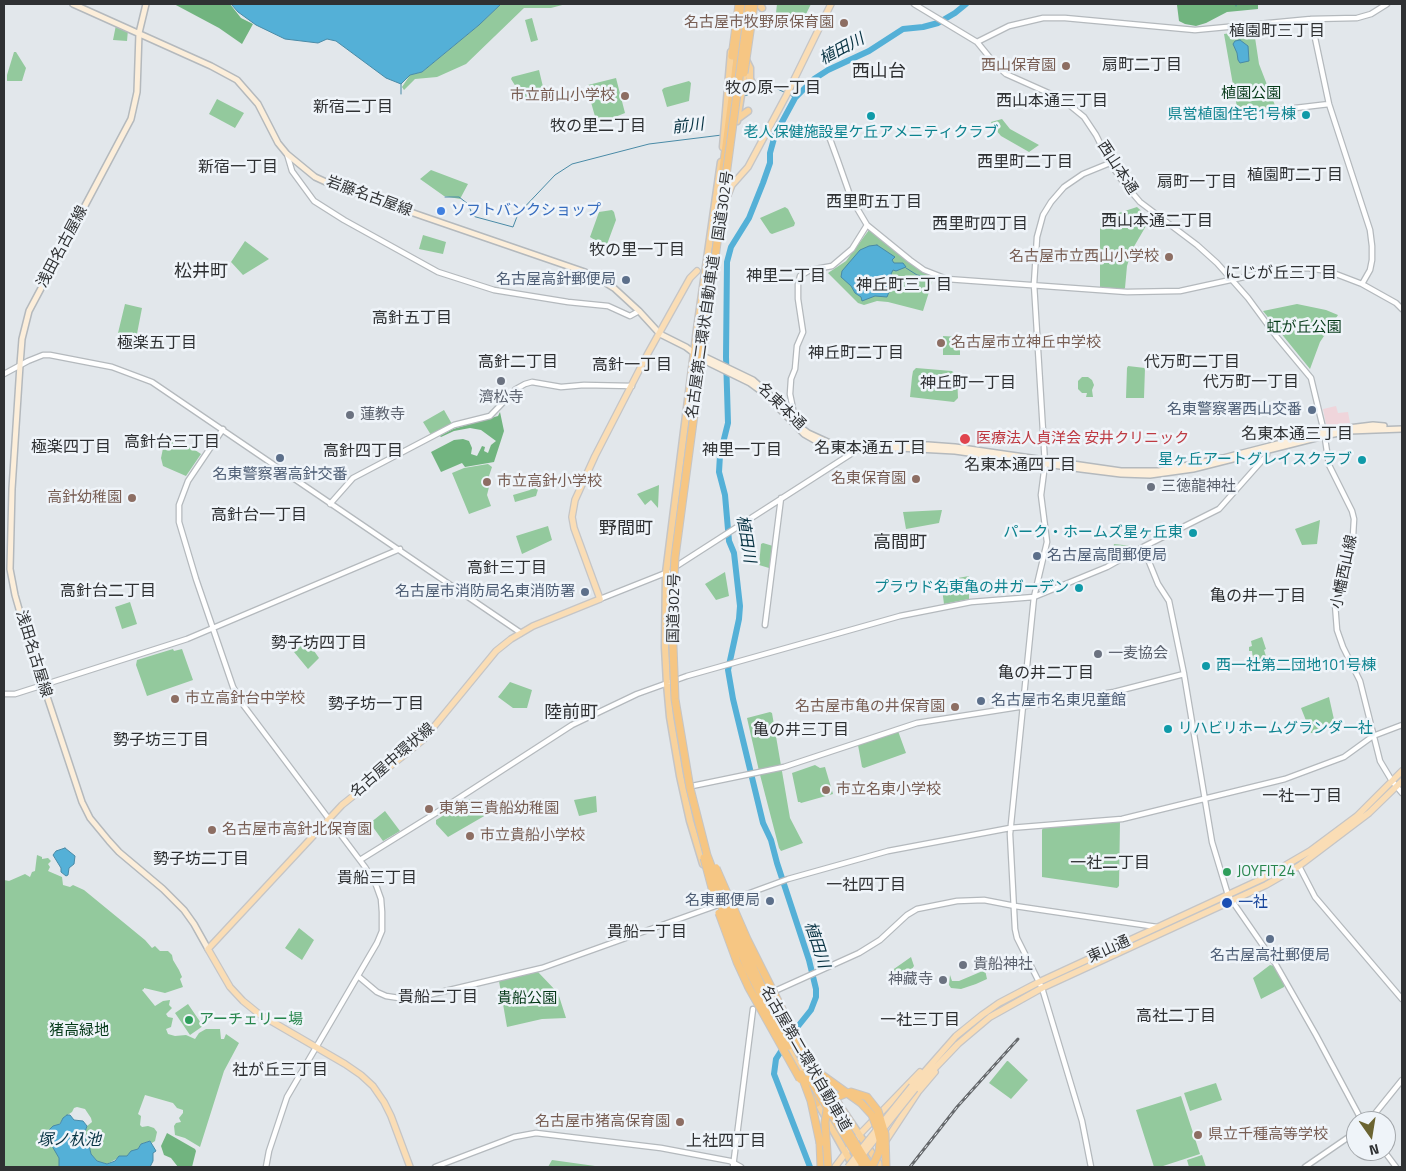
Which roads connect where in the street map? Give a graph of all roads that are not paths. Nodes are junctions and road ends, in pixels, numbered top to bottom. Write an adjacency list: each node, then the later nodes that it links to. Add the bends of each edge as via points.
1 (73, 4): 11 (main road, 岩藤名古屋線)
2 (146, 4): 11 (main road, 浅田名古屋線)
3 (737, 4): 22 (highway); 32 (highway, 国道302号, via 723,147)
4 (744, 4): 22 (highway, 名古屋第二環状自動車道)
5 (749, 4): 22 (highway, 名古屋第二環状自動車道, bridge)
6 (755, 4): 13 (highway, 国道302号); 22 (highway, bridge)
7 (830, 4): 23 (main road, via 748,167)
8 (914, 4): 12 (street, 西山本通)
9 (1387, 4): 10 (street, via 1365,17)
10 (1311, 19): 12 (street, via 1195,30 1043,18 1009,26); 15 (street)
11 (140, 33): 20 (main road, 岩藤名古屋線, via 237,80 258,104); 34 (main road, 浅田名古屋線, via 137,92 131,120 29,311)
12 (977, 42): 21 (street, 西山本通, via 1006,74 1073,107 1090,126)
13 (746, 60): 14 (highway); 18 (highway, 国道302号, bridge)
14 (752, 83)
15 (1328, 104): 17 (street); 28 (street, via 1370,230 1372,260)
16 (748, 111): 18 (highway)
17 (1236, 115)
18 (737, 119): 23 (highway, 国道302号)
19 (826, 135): 24 (street, via 851,198)
20 (286, 154): 30 (main road, 岩藤名古屋線, via 328,183 595,276); 30 (street, via 292,171 314,201 438,272 494,290 608,306 630,316)
21 (1110, 162): 26 (street, 西山本通, via 1140,202 1197,245); 27 (street, via 1083,174 1064,187 1051,202 1043,215 1037,237)
22 (725, 169): 71 (highway, 名古屋第二環状自動車道, bridge, via 672,599 675,699 683,757); 86 (highway, 名古屋第二環状自動車道, bridge, via 674,524 668,657 674,727 685,789 704,858 740,951)
23 (724, 200): 33 (highway, 国道302号)
24 (867, 225): 27 (street, via 910,260 938,276); 37 (street, via 852,249 832,266 810,270 800,276 798,299 804,332 797,346 790,386 793,409)
25 (697, 272): 31 (main road)
26 (1232, 280): 27 (street, via 1180,291 1128,292); 28 (street, via 1276,270 1307,268); 40 (street, 西山本通, via 1311,378)
27 (1034, 284): 43 (street)
28 (1362, 284): 29 (street, via 1396,303)
29 (1402, 310)
30 (639, 311): 31 (main road, 岩藤名古屋線)
31 (660, 334): 32 (main road, 岩藤名古屋線); 36 (main road)
32 (694, 352): 33 (main road, 名東本通); 49 (highway, 国道302号)
33 (703, 358): 37 (main road, 名東本通, via 750,383); 48 (highway, 国道302号)
34 (20, 365): 35 (street); 39 (street, via 50,355 112,367 152,382); 58 (main road, 浅田名古屋線, via 10,569)
35 (4, 374)
36 (632, 386): 45 (street, via 525,384 490,416 454,425 353,478); 51 (main road, via 580,486 573,508 576,537)
37 (787, 414): 41 (main road, 名東本通, via 822,440)
38 (1402, 428): 40 (main road, 名東本通, via 1364,426)
39 (224, 429): 45 (street); 53 (street, via 188,482 179,514)
40 (1324, 434): 42 (main road, 名東本通); 62 (street, 小幡西山線, via 1328,465 1354,519 1353,536 1335,604 1337,630 1360,680)
41 (859, 448): 43 (main road, 名東本通, via 883,444 937,445); 44 (street)
42 (1266, 449): 43 (main road, 名東本通, via 1159,471 1121,471); 46 (street, via 1267,455 1220,509)
43 (1045, 462): 50 (street, via 1041,495 1047,542)
44 (781, 498): 48 (street); 52 (street)
45 (330, 504): 47 (street)
46 (1143, 547): 50 (street, via 1107,567); 55 (street, via 1158,584 1169,601)
47 (400, 549): 53 (street); 54 (street)
48 (676, 567): 49 (street); 56 (highway, 国道302号)
49 (666, 573): 51 (street); 57 (highway, 国道302号)
50 (1034, 597): 56 (street, via 971,602 900,616); 60 (street)
51 (600, 599): 54 (main road, 名古屋中環状線)
52 (765, 625)
53 (213, 628): 58 (street); 69 (street, via 233,687 244,706)
54 (521, 633): 69 (main road, 名古屋中環状線, via 496,651 423,740)
55 (1184, 674): 60 (street, via 1114,692); 68 (street)
56 (675, 680): 57 (street); 66 (highway, 国道302号, via 683,750)
57 (667, 684): 72 (street, via 637,694 572,725); 76 (highway, 国道302号, via 680,776 698,851)
58 (42, 685): 59 (street, via 15,694); 79 (main road, 浅田名古屋線, via 76,789 90,818 119,852 184,910)
59 (4, 694)
60 (1023, 706): 66 (street, via 917,723 784,767); 70 (street)
61 (1402, 725): 62 (street)
62 (1373, 736): 65 (street, 小幡西山線, via 1380,761); 68 (street, via 1336,760 1285,778)
63 (1402, 771): 65 (main road, 東山通)
64 (1402, 781): 65 (main road, 東山通)
65 (1394, 784): 67 (street, 小幡西山線); 73 (main road, 東山通, via 1369,813); 74 (main road, 東山通, via 1310,851)
66 (692, 786): 75 (highway, 国道302号, via 708,848)
67 (1402, 793)
68 (1204, 799): 70 (street, via 1122,819); 74 (street, via 1212,842)
69 (329, 819): 72 (street); 79 (main road, 名古屋中環状線)
70 (1010, 828): 75 (street, via 888,851 779,882); 77 (street)
71 (702, 836): 86 (highway, 名古屋第二環状自動車道, bridge, via 727,908); 88 (highway, bridge, via 747,939)
72 (360, 860): 80 (street, via 381,899 382,931)
73 (1299, 866): 74 (main road, 東山通, via 1266,885); 84 (street, via 1315,897)
74 (1230, 897): 78 (main road, 東山通); 82 (main road, 東山通); 96 (street, via 1275,963)
75 (727, 901): 76 (street); 86 (highway, 国道302号)
76 (717, 905): 80 (street, via 542,968 420,997 386,996); 86 (highway, 国道302号, via 745,968)
77 (1014, 906): 78 (street); 81 (street, via 1017,938); 83 (street, via 984,900 957,901 917,909 859,953)
78 (1159, 927): 81 (main road, 東山通)
79 (208, 949): 89 (main road, via 230,987 243,1001)
80 (358, 976): 89 (street)
81 (1039, 982): 82 (street); 90 (main road, 東山通, via 982,1015)
82 (1042, 988): 87 (main road, 東山通, via 990,1017); 116 (street, via 1082,1121)
83 (777, 990)
84 (1402, 999)
85 (754, 1009): 102 (street)
86 (781, 1030): 88 (highway, 国道302号, bridge); 95 (highway, 国道302号, bridge); 95 (highway, bridge, via 800,1078); 107 (highway, bridge, via 776,1031 804,1081 816,1117); 112 (highway, 名古屋第二環状自動車道, bridge); 113 (highway, 名古屋第二環状自動車道, bridge); 113 (highway, bridge, via 787,1028 814,1067 872,1115 880,1140)
87 (958, 1044): 93 (main road, 東山通); 101 (main road, via 918,1092)
88 (800, 1046): 94 (highway, 国道302号)
89 (316, 1048): 103 (street, via 287,1097); 104 (main road, via 373,1086 391,1116)
90 (943, 1050): 93 (main road, 東山通); 98 (main road)
91 (1402, 1080): 97 (street)
92 (835, 1082): 94 (highway)
93 (913, 1087): 110 (main road, 東山通, bridge); 111 (main road, 東山通, bridge)
94 (836, 1101): 98 (highway, 国道302号)
95 (817, 1103): 100 (highway, 国道302号)
96 (1357, 1111)
97 (1377, 1111)
98 (859, 1135): 100 (main road); 101 (highway, 国道302号)
99 (1346, 1139): 117 (street)
100 (846, 1152): 109 (main road); 111 (highway, 国道302号)
101 (875, 1156): 112 (main road); 114 (highway, 国道302号)
102 (734, 1165): 105 (street, via 661,1148 530,1133); 106 (street)
103 (266, 1167)
104 (410, 1167)
105 (435, 1167)
106 (741, 1167)
107 (821, 1167)
108 (828, 1167): 115 (highway, bridge, via 827,1110 832,1101 846,1092 867,1097 878,1111 885,1134)
109 (835, 1167)
110 (848, 1167)
111 (854, 1167)
112 (865, 1167)
113 (871, 1167)
114 (881, 1167)
115 (886, 1167)
116 (1091, 1167)
117 (1305, 1167)

